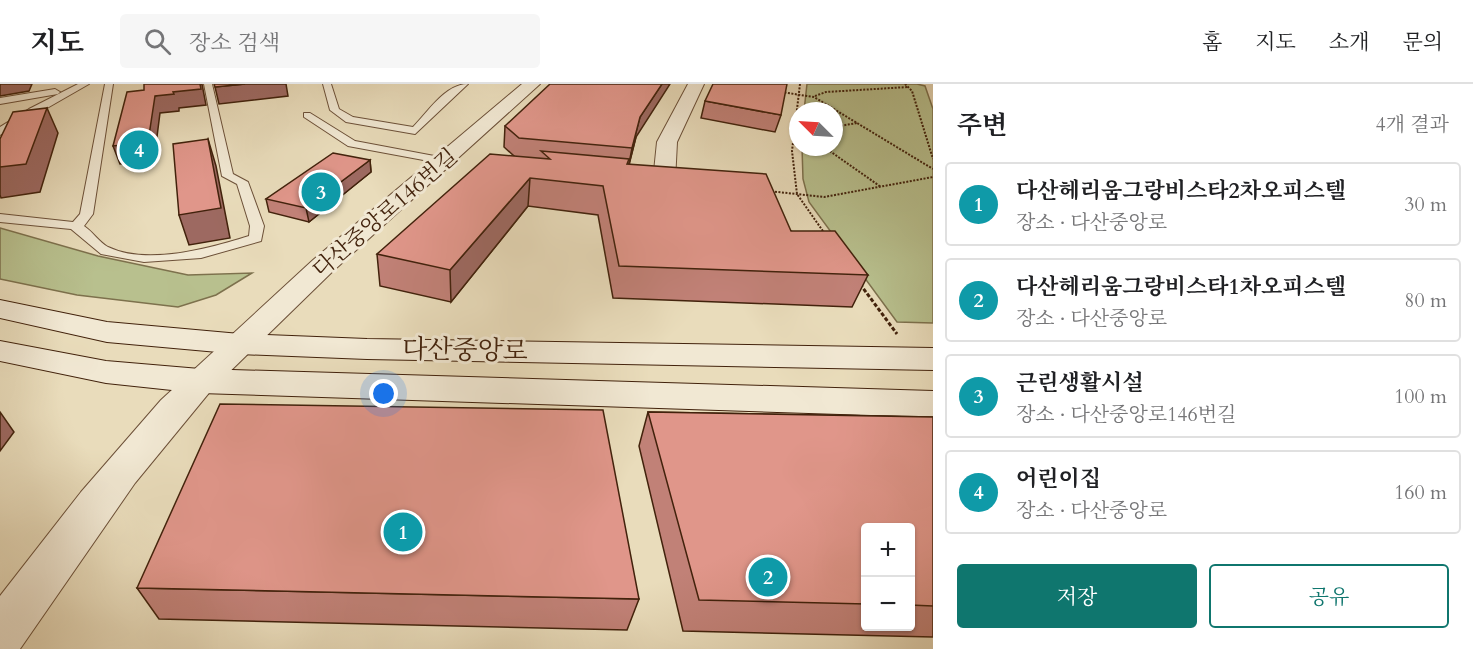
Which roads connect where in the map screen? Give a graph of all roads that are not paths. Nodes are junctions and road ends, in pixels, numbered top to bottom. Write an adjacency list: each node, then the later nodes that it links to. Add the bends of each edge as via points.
1 (109, 84): 16 (lane, via 86,214)
2 (208, 84): 16 (lane, via 228,176 242,182 257,226 256,238 216,252 138,258 104,250)
3 (327, 84): 10 (lane, via 335,110 350,120)
4 (464, 84): 10 (lane, via 415,131)
5 (532, 84): 13 (street, 다산중앙로146번길)
6 (696, 84): 14 (street, via 667,142 674,182)
7 (82, 85): 8 (lane); 11 (lane)
8 (0, 101)
9 (307, 116): 12 (lane)
10 (373, 124): 12 (lane)
11 (0, 132)
12 (352, 144): 13 (lane)
13 (456, 162): 18 (street, 다산중앙로146번길)
14 (640, 178)
15 (0, 218): 16 (lane)
16 (76, 227)
17 (0, 309): 18 (street, 다산중앙로, via 107,332)
18 (240, 344): 20 (street, 다산중앙로); 21 (street, 다산중앙로146번길)
19 (0, 351): 21 (street, 다산중앙로, via 106,372)
20 (924, 358)
21 (200, 381): 22 (street, 다산중앙로); 23 (street, 다산중앙로146번길, via 131,459)
22 (933, 404)
23 (0, 636)

